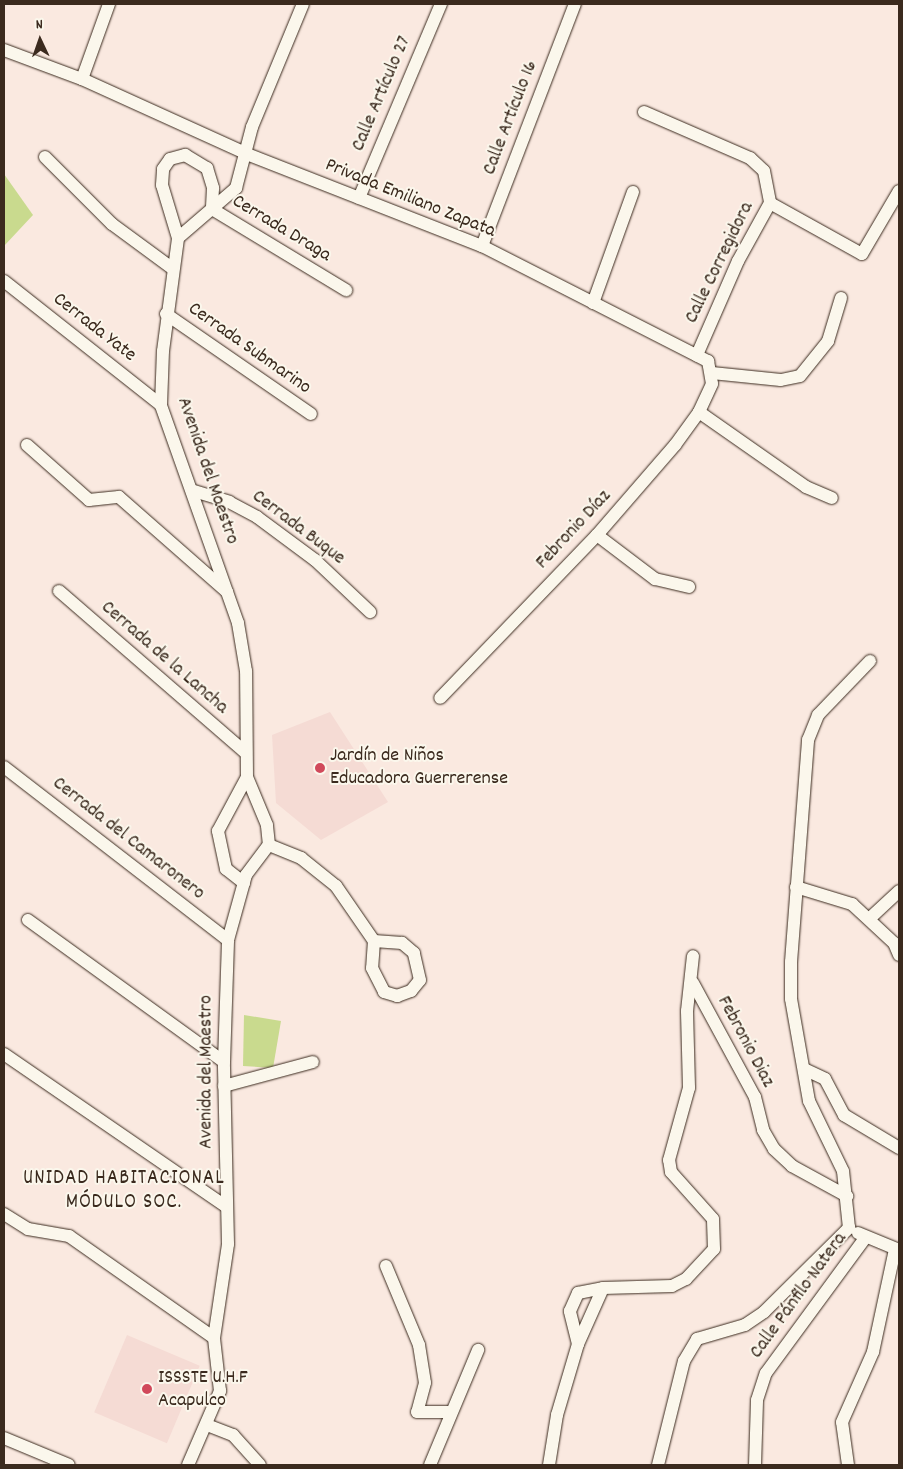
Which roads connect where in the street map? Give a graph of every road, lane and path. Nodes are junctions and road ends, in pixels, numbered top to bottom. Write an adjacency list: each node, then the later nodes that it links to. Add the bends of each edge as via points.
1 (109, 4): 6 (street)
2 (303, 4): 8 (street, via 252,128)
3 (440, 4): 12 (street, Calle Artículo 27)
4 (575, 4): 16 (street, Calle Artículo 16)
5 (4, 50): 6 (street, Privada Emiliano Zapata)
6 (82, 78): 8 (street, Privada Emiliano Zapata)
7 (644, 112): 13 (street, Calle Corregidora, via 750,158 764,171)
8 (247, 154): 12 (street, Privada Emiliano Zapata); 14 (street, via 236,188)
9 (45, 158): 17 (street, via 112,224)
10 (899, 191): 13 (street, via 862,254)
11 (633, 192): 21 (street)
12 (359, 198): 16 (street, Privada Emiliano Zapata)
13 (770, 203): 23 (street, Calle Corregidora, via 738,261)
14 (212, 209): 15 (street); 15 (street, Cerrada Draga, via 213,188 207,168 185,155 170,158 163,169 162,185); 19 (street, Cerrada Draga)
15 (178, 238): 17 (street, Avenida del Maestro)
16 (482, 246): 21 (street, Privada Emiliano Zapata)
17 (172, 268): 22 (street, Avenida del Maestro)
18 (4, 281): 25 (street, Cerrada Yate)
19 (346, 290)
20 (841, 298): 24 (street, via 828,341 800,376 782,380)
21 (593, 303): 23 (street, Privada Emiliano Zapata)
22 (166, 314): 25 (street, Avenida del Maestro); 27 (street, Cerrada Submarino)
23 (696, 355): 24 (street, Privada Emiliano Zapata, via 708,361)
24 (712, 373): 26 (street, Febronio Díaz, via 712,384)
25 (161, 405): 29 (street, Avenida del Maestro)
26 (699, 412): 30 (street, via 806,487); 31 (street, Febronio Díaz)
27 (311, 414)
28 (27, 445): 34 (street, via 89,500 119,497)
29 (194, 491): 34 (street, Avenida del Maestro); 35 (street, Cerrada Buque, via 229,502 258,518 315,560)
30 (832, 498)
31 (597, 535): 32 (street, via 655,579); 37 (street, Febronio Díaz)
32 (689, 587)
33 (59, 591): 38 (street, Cerrada de la Lancha)
34 (228, 593): 38 (street, Avenida del Maestro, via 246,670)
35 (370, 612)
36 (870, 661): 43 (street, via 818,715 808,740)
37 (440, 698)
38 (246, 753): 40 (street, Avenida del Maestro)
39 (4, 767): 47 (street, Cerrada del Camaronero)
40 (247, 777): 41 (street, Avenida del Maestro, via 267,825); 42 (street, via 218,832 226,869)
41 (269, 845): 42 (street, Avenida del Maestro); 48 (street, via 318,870 336,886)
42 (244, 882): 47 (street, Avenida del Maestro)
43 (796, 887): 45 (street, via 833,896); 55 (street, via 791,999)
44 (899, 891): 45 (street)
45 (869, 919): 49 (street)
46 (28, 920): 53 (street)
47 (228, 940): 53 (street, Avenida del Maestro)
48 (374, 941): 48 (street, via 376,981 384,992 397,996 411,991 420,980 414,953 402,943)
49 (899, 955)
50 (693, 956): 51 (street)
51 (693, 983): 58 (street, Febronio Diaz, via 755,1097 763,1130 774,1150 792,1166); 65 (street, via 687,1011 689,1088 668,1160 671,1172 713,1219 714,1249 686,1280 672,1286)
52 (4, 1054): 59 (street)
53 (224, 1062): 56 (street, Avenida del Maestro)
54 (313, 1062): 56 (street)
55 (804, 1069): 57 (street, via 825,1079 844,1115); 58 (street, via 809,1102 843,1171)
56 (224, 1086): 59 (street, Avenida del Maestro)
57 (899, 1148)
58 (847, 1196): 61 (street)
59 (226, 1207): 66 (street, Avenida del Maestro, via 225,1285)
60 (4, 1214): 66 (street, via 28,1229 69,1236)
61 (849, 1228): 62 (street); 77 (street, via 764,1312 745,1325 697,1339 684,1361 673,1419)
62 (864, 1238): 63 (street); 78 (street, Calle Pánfilo Natera, via 766,1373 756,1400)
63 (897, 1250): 79 (street, via 873,1352 842,1422)
64 (386, 1266): 69 (street, via 419,1345 425,1383 417,1412)
65 (603, 1288): 67 (street); 67 (street, via 578,1293 570,1311)
66 (214, 1338): 70 (street, Avenida del Maestro, via 220,1391)
67 (578, 1344): 76 (street, via 557,1415)
68 (478, 1350): 69 (street)
69 (450, 1412): 75 (street)
70 (207, 1425): 73 (street, Avenida del Maestro); 74 (street, via 233,1435)
71 (4, 1438): 72 (street)
72 (69, 1465)
73 (188, 1465)
74 (260, 1465)
75 (430, 1465)
76 (549, 1465)
77 (658, 1465)
78 (755, 1465)
79 (848, 1465)

